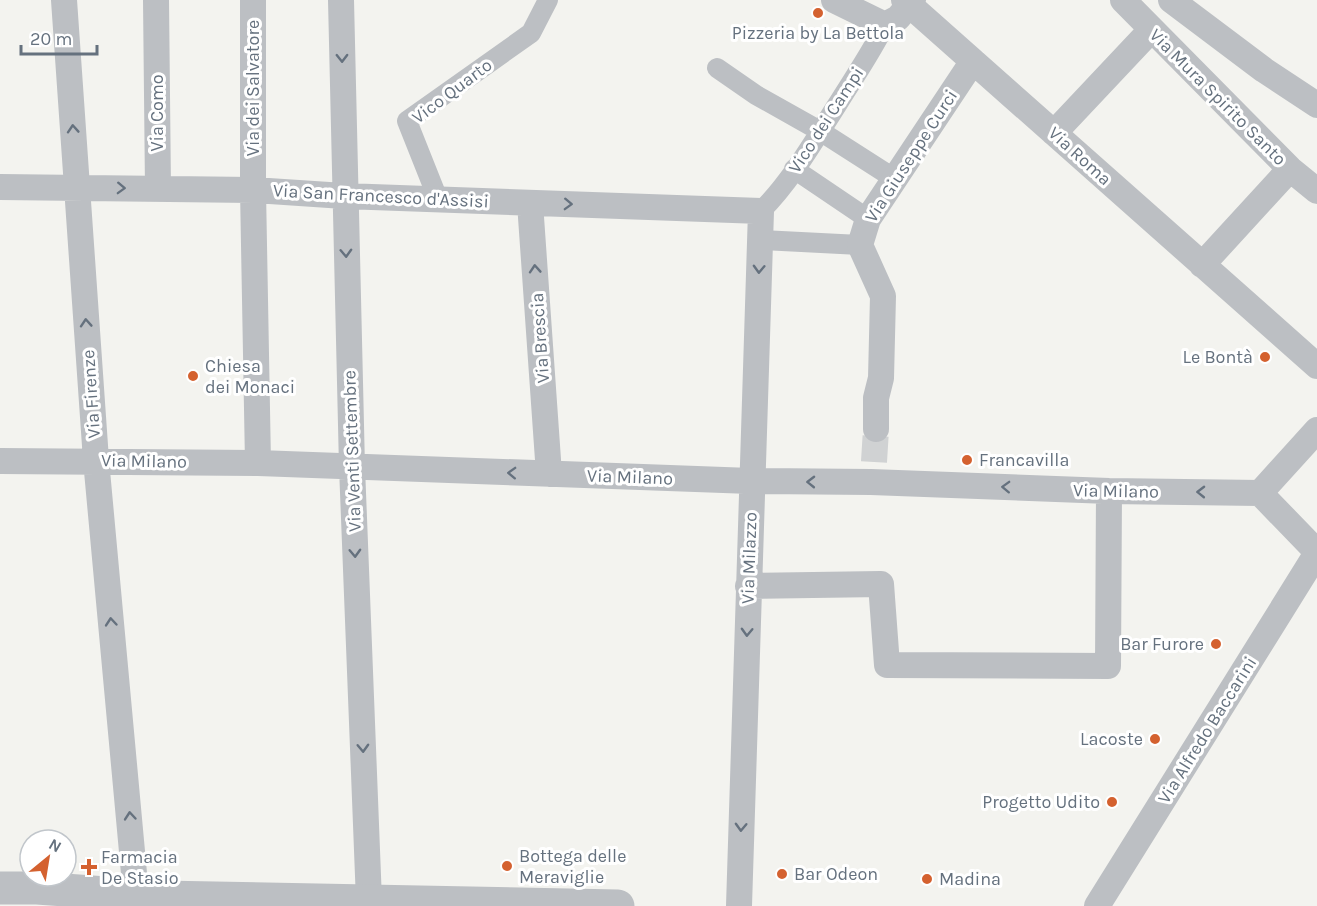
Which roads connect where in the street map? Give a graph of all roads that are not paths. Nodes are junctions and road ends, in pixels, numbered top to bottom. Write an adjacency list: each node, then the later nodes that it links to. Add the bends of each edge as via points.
1 (64, 0): 22 (street, Via Firenze, one-way to 1)
2 (156, 0): 23 (street, Via Como)
3 (253, 0): 24 (street, Via dei Salvatore)
4 (341, 0): 26 (street, Via Venti Settembre, one-way to 26)
5 (548, 0): 27 (street, Vico Quarto, via 531,33 407,121)
6 (834, 0): 11 (street)
7 (1123, 0): 12 (street, Via Mura Spirito Santo)
8 (1171, 0): 10 (street)
9 (909, 2): 11 (street, Via Roma, via 898,18); 13 (street, Via Roma)
10 (1197, 8): 15 (street, via 1264,70)
11 (885, 25): 16 (street, Vico dei Campi)
12 (1150, 30): 17 (street); 19 (street, Via Mura Spirito Santo)
13 (973, 61): 17 (street, Via Roma); 20 (street, Via Giuseppe Curci)
14 (717, 68): 16 (street)
15 (1317, 105)
16 (820, 131): 18 (street, Vico dei Campi); 20 (street)
17 (1054, 133): 33 (street, Via Roma)
18 (794, 169): 29 (street, Vico dei Campi); 30 (street)
19 (1290, 169): 25 (street, Via Mura Spirito Santo); 33 (street)
20 (895, 179): 30 (street, Via Giuseppe Curci)
21 (0, 186): 22 (street, Via San Francesco d'Assisi)
22 (77, 186): 23 (street, Via San Francesco d'Assisi, one-way to 23); 37 (street, Via Firenze, one-way to 22)
23 (158, 189): 24 (street, Via San Francesco d'Assisi)
24 (253, 190): 26 (street, Via San Francesco d'Assisi); 39 (street, Via dei Salvatore)
25 (1317, 191)
26 (344, 196): 27 (street, Via San Francesco d'Assisi); 40 (street, Via Venti Settembre, one-way to 40)
27 (438, 200): 28 (street, Via San Francesco d'Assisi)
28 (530, 202): 29 (street, Via San Francesco d'Assisi, one-way to 29); 41 (street, Via Brescia, one-way to 28)
29 (761, 211): 31 (street, Via Milazzo)
30 (868, 219): 32 (street, Via Giuseppe Curci)
31 (760, 240): 32 (street); 42 (street, Via Milazzo, one-way to 42)
32 (860, 245): 35 (street, Via Giuseppe Curci, via 883,296)
33 (1202, 265): 34 (street, Via Roma)
34 (1317, 366)
35 (876, 429)
36 (1317, 430): 44 (street)
37 (96, 460): 38 (street, Via Milano); 39 (street, Via Milano); 48 (street, Via Firenze, one-way to 37)
38 (0, 461)
39 (258, 463): 40 (street, Via Milano)
40 (352, 467): 41 (street, Via Milano, one-way to 40); 49 (street, Via Venti Settembre, one-way to 49)
41 (549, 474): 42 (street, Via Milano)
42 (751, 481): 43 (street, Via Milano, one-way to 42, via 873,472); 46 (street, Via Milazzo)
43 (1109, 491): 44 (street, Via Milano, one-way to 43); 46 (street, via 1108,666 887,665 881,584)
44 (1260, 493): 45 (street)
45 (1317, 553): 53 (street, Via Alfredo Baccarini)
46 (748, 586): 52 (street, Via Milazzo, one-way to 52)
47 (21, 892): 48 (street)
48 (136, 895): 49 (street)
49 (370, 904): 50 (street)
50 (575, 905): 51 (street)
51 (618, 906)
52 (739, 906)
53 (1097, 906)

